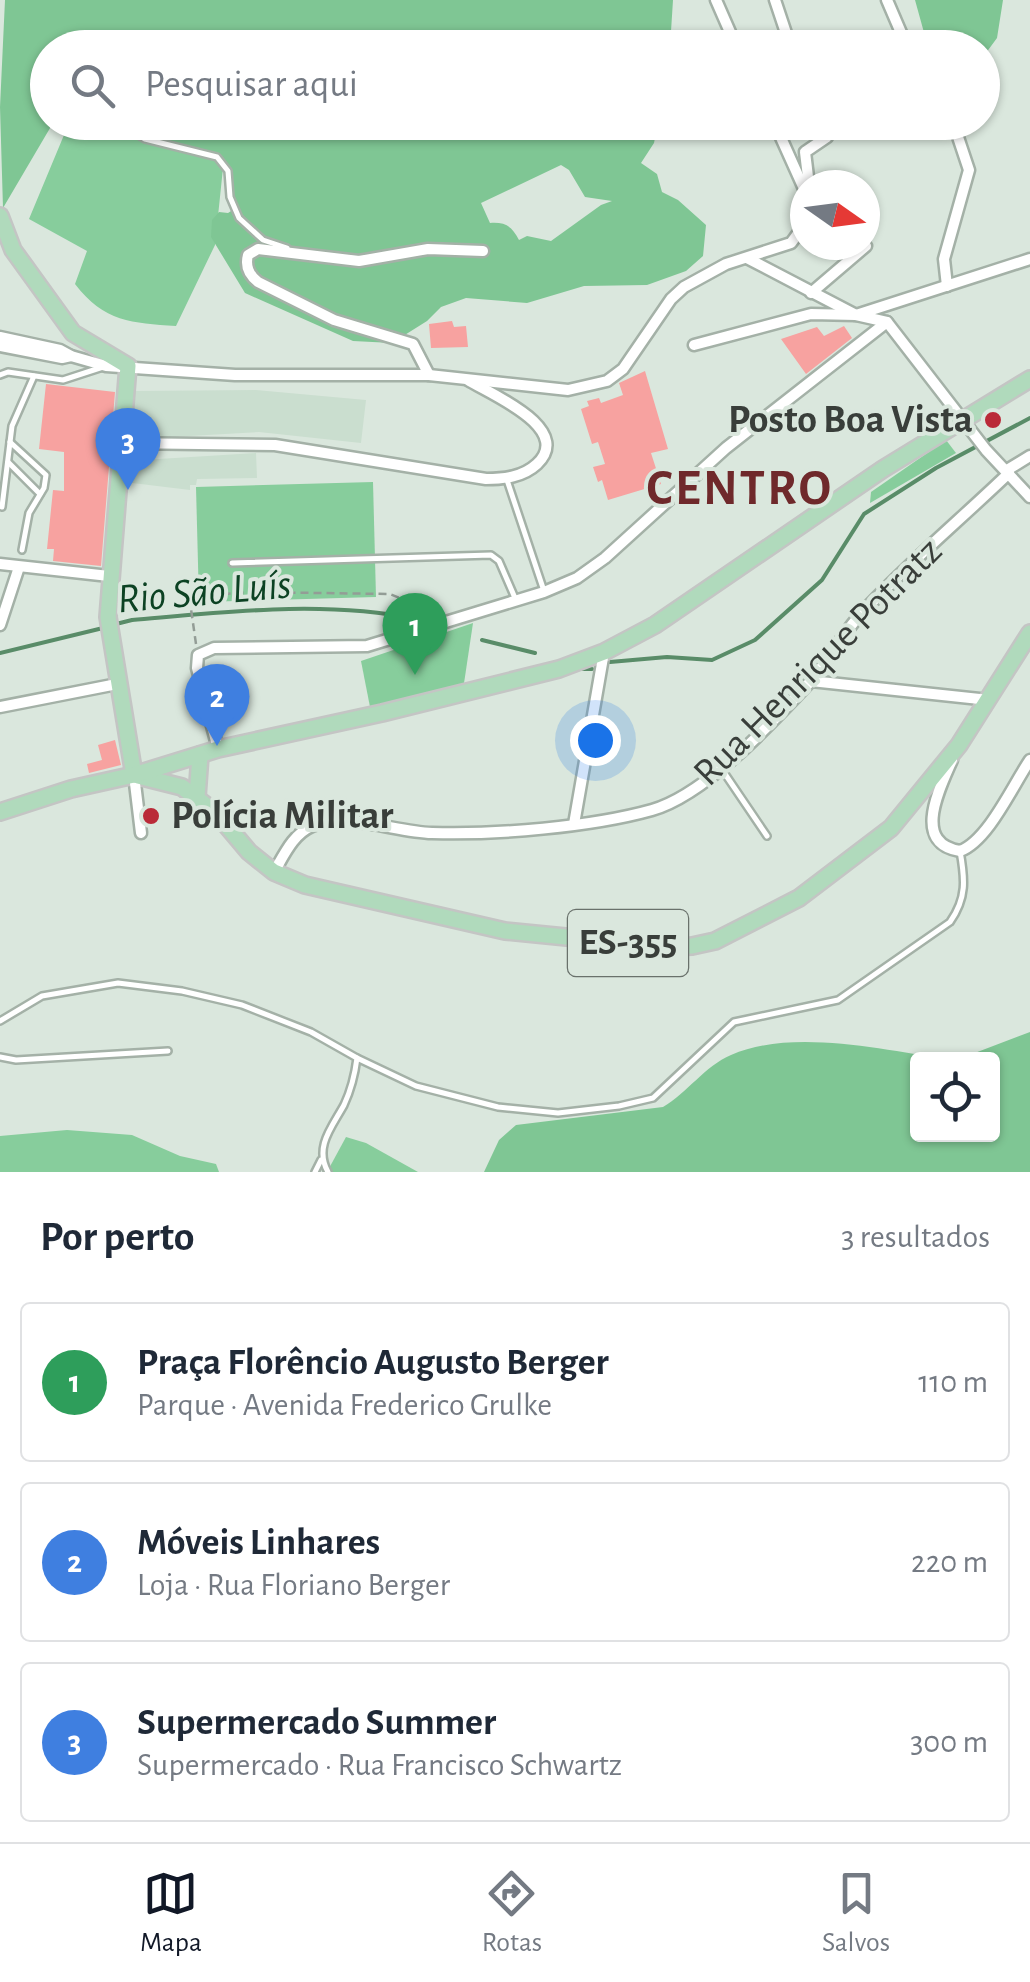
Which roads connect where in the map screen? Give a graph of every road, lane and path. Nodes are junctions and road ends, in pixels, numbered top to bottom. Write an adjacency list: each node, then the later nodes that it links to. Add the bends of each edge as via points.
1 (716, 0): 4 (street)
2 (774, 0): 5 (street)
3 (887, 0): 6 (street)
4 (729, 30)
5 (785, 30)
6 (900, 30)
7 (145, 140): 17 (lane, via 217,157 246,227 263,240)
8 (783, 140): 11 (street)
9 (822, 140): 12 (street, via 805,152)
10 (959, 140): 21 (street, via 969,170 944,258)
11 (798, 170)
12 (806, 170)
13 (1, 220): 15 (main road)
14 (790, 244): 18 (street)
15 (6, 248): 30 (main road, via 74,333)
16 (483, 250): 17 (street, via 428,249 358,260)
17 (314, 256): 32 (street, via 258,249 246,263 258,282 334,320 413,344)
18 (746, 258): 22 (street); 34 (street, via 684,287 624,369 607,381 568,390)
19 (1030, 259): 21 (street)
20 (850, 260): 22 (street)
21 (947, 286): 23 (street)
22 (811, 293): 23 (street)
23 (856, 316): 24 (street); 26 (street, via 811,314)
24 (886, 322): 36 (street); 51 (street, via 726,448 606,558)
25 (0, 337): 28 (street)
26 (694, 345)
27 (0, 346): 28 (street)
28 (71, 356): 29 (street)
29 (106, 366): 30 (street); 33 (lane, via 63,380)
30 (128, 366): 32 (street, via 235,375); 38 (main road)
31 (0, 375): 33 (lane)
32 (429, 375): 34 (street)
33 (34, 376): 37 (lane)
34 (463, 377): 42 (street, via 526,412 544,438 538,463)
35 (1030, 378): 36 (main road)
36 (964, 418): 41 (street); 56 (main road, via 655,625)
37 (10, 442): 40 (lane); 43 (lane, via 46,475)
38 (122, 443): 42 (street, via 275,445); 50 (main road)
39 (1030, 456): 41 (street, Rua Henrique Potratz)
40 (8, 462): 43 (lane); 45 (lane)
41 (1008, 472): 44 (street); 58 (street, Rua Henrique Potratz, via 860,616)
42 (508, 480): 51 (lane)
43 (40, 494): 46 (lane)
44 (1030, 496)
45 (2, 506)
46 (22, 550)
47 (232, 563): 52 (lane, via 491,555)
48 (0, 564): 49 (street)
49 (19, 567): 50 (street); 54 (street)
50 (109, 576): 59 (main road)
51 (544, 592): 52 (street)
52 (516, 601): 53 (street)
53 (441, 624): 57 (street, via 367,646 214,648); 57 (path, via 390,594 192,597)
54 (0, 626)
55 (1030, 633): 60 (main road, ES-355)
56 (604, 652): 63 (main road, via 560,669); 70 (street)
57 (198, 655): 63 (street)
58 (810, 681): 60 (street); 66 (street, Rua Henrique Potratz)
59 (117, 684): 61 (street); 67 (main road)
60 (989, 700): 62 (main road, ES-355)
61 (0, 706)
62 (959, 746): 73 (street, via 931,819 942,844); 74 (main road, ES-355, via 873,844 799,898 692,946 505,931 304,885)
63 (218, 749): 64 (main road)
64 (200, 755): 67 (main road); 68 (main road)
65 (1030, 760): 73 (street, via 986,828)
66 (722, 768): 70 (street, Rua Henrique Potratz, via 654,810); 72 (lane)
67 (134, 775): 68 (main road, ES-355, via 182,786); 69 (main road); 71 (street)
68 (196, 797): 74 (main road, ES-355)
69 (0, 812)
70 (574, 824): 74 (street, Rua Henrique Potratz, via 430,833 322,823 299,833)
71 (142, 834)
72 (767, 836)
73 (960, 851): 78 (lane, via 966,882 950,922 838,1000 734,1022 653,1098 558,1112 498,1107 416,1086)
74 (274, 872)
75 (0, 1020): 78 (lane, via 42,996 118,983 242,1005)
76 (168, 1051): 77 (lane)
77 (0, 1058)
78 (357, 1058): 79 (lane)
79 (321, 1160): 80 (lane); 81 (lane)
80 (314, 1172)
81 (328, 1172)

